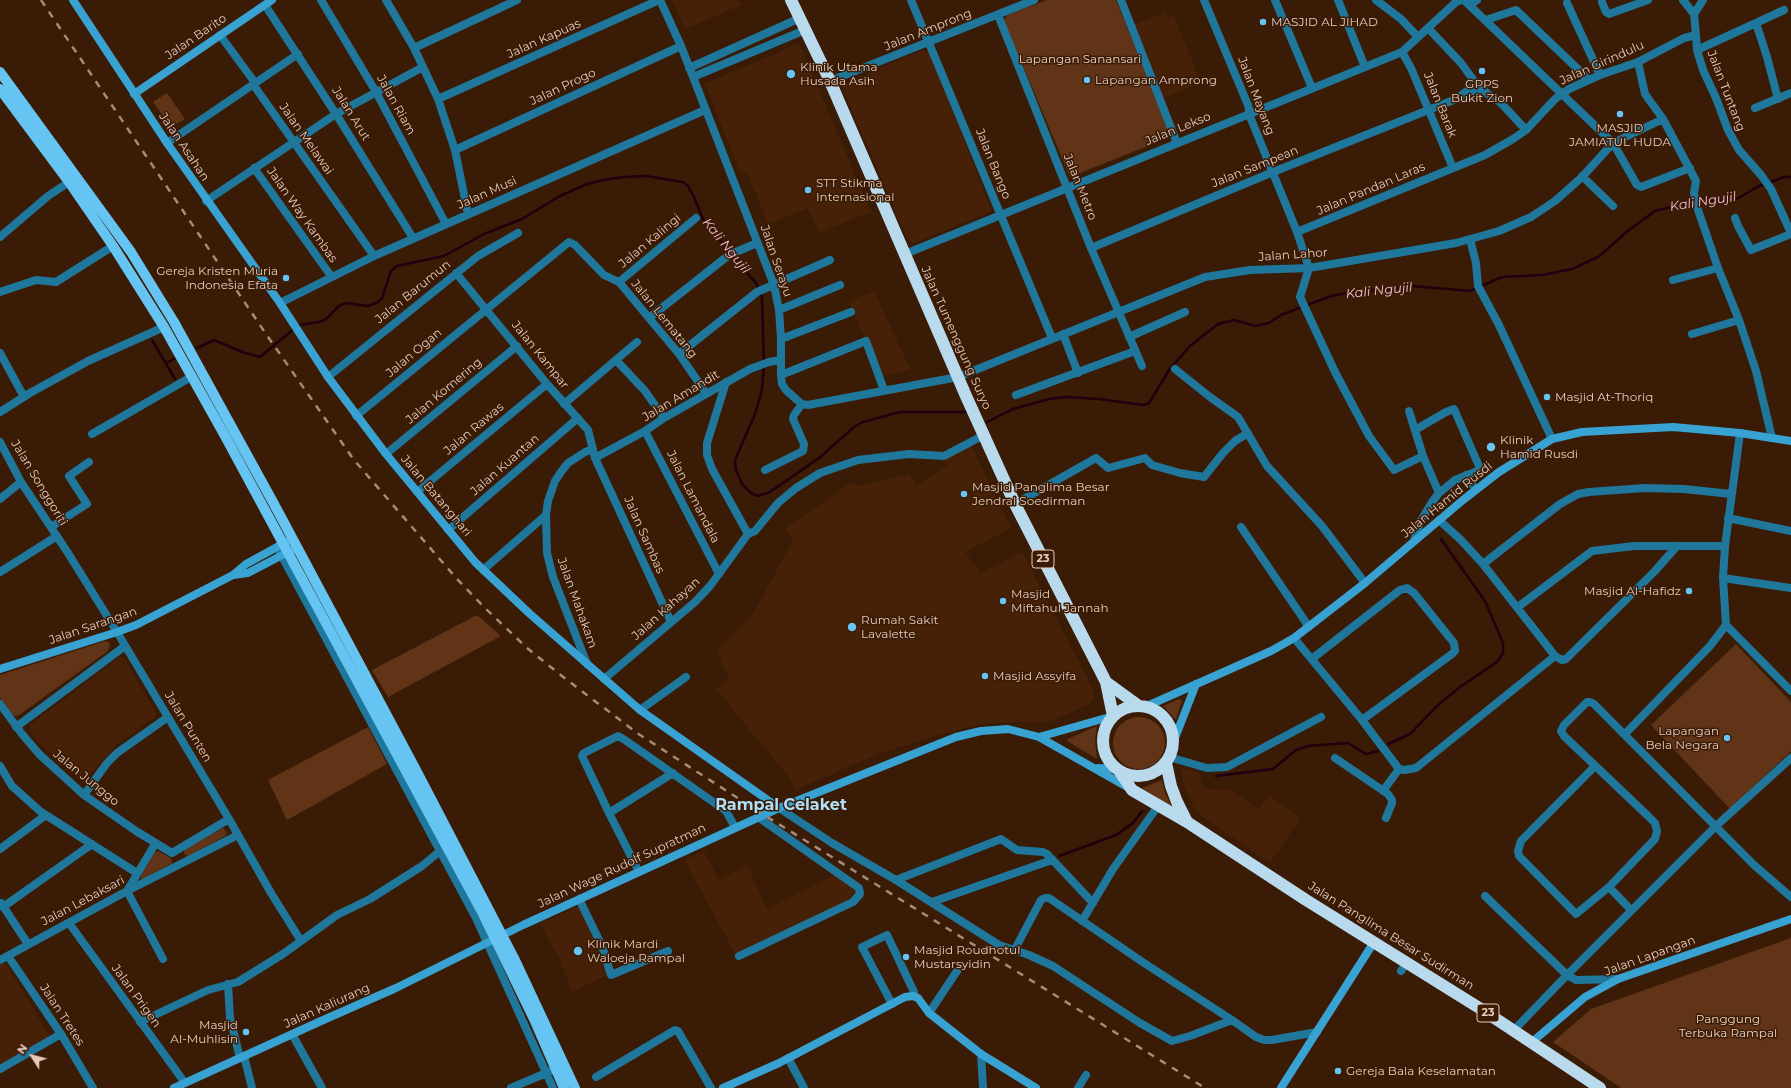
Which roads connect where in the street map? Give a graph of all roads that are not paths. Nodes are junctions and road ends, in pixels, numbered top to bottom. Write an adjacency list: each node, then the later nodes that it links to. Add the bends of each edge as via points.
1 (73, 0): 58 (street, Jalan Asahan)
2 (272, 0): 23 (street, Jalan Barito)
3 (321, 0): 55 (street, Jalan Riam)
4 (386, 0): 38 (street)
5 (496, 0): 24 (street)
6 (517, 0): 24 (street)
7 (660, 0): 37 (street, Jalan Serayu); 60 (street, Jalan Kapuas)
8 (791, 0): 28 (highway, Jalan Tumenggung Suryo / 23)
9 (911, 0): 36 (street, Jalan Bango)
10 (1034, 0): 27 (street, Jalan Amprong)
11 (1121, 0): 70 (street)
12 (1204, 0): 64 (street, Jalan Mayang)
13 (1275, 0): 52 (street)
14 (1376, 0): 35 (street, via 1401,19)
15 (1477, 0): 20 (street)
16 (1648, 0): 21 (street, via 1609,14)
17 (1683, 0): 26 (street)
18 (1703, 0): 26 (street)
19 (1341, 1): 44 (street)
20 (1465, 2): 29 (street); 31 (street, Jalan Lekso, via 1449,9)
21 (1602, 2)
22 (1568, 3): 47 (street)
23 (265, 5): 33 (street, Jalan Barito); 41 (street, Jalan Arut)
24 (500, 8): 38 (street)
25 (1784, 10): 30 (street)
26 (1694, 14): 34 (street)
27 (998, 15): 36 (street, Jalan Amprong); 79 (street, Jalan Metro)
28 (800, 18): 32 (highway, Jalan Tumenggung Suryo / 23); 45 (street)
29 (1486, 20): 49 (street, via 1516,10); 56 (street)
30 (1756, 23): 39 (street); 59 (street)
31 (1428, 28): 35 (street, Jalan Lekso); 54 (street, via 1461,63)
32 (805, 30): 48 (street); 50 (highway, Jalan Tumenggung Suryo / 23)
33 (220, 35): 51 (street, Jalan Melawai); 58 (street, Jalan Barito)
34 (1696, 35): 39 (street, Jalan Tuntang); 42 (street, Jalan Girindulu, via 1684,38)
35 (1418, 37): 40 (street, Jalan Lekso)
36 (929, 42): 50 (street, Jalan Amprong); 83 (street, Jalan Bango)
37 (681, 46): 45 (street, Jalan Serayu); 72 (street, Jalan Progo)
38 (414, 48): 43 (street)
39 (1697, 50): 89 (street, Jalan Tuntang, via 1728,130 1739,150 1771,189)
40 (1402, 52): 44 (street, Jalan Lekso); 62 (street, Jalan Barak)
41 (298, 54): 51 (street); 65 (street, Jalan Arut)
42 (1638, 62): 47 (street, Jalan Girindulu); 66 (street, via 1645,94)
43 (423, 67): 55 (street); 60 (street)
44 (1365, 67): 52 (street, Jalan Lekso)
45 (689, 68): 48 (street, Jalan Serayu)
46 (0, 72): 96 (main road)
47 (1600, 76): 49 (street, Jalan Girindulu)
48 (693, 77): 63 (street, Jalan Serayu)
49 (1588, 80): 56 (street, Jalan Girindulu)
50 (830, 81): 97 (highway, Jalan Tumenggung Suryo / 23)
51 (254, 84): 68 (street, Jalan Melawai); 69 (street)
52 (1312, 88): 64 (street, Jalan Lekso)
53 (0, 89): 78 (main road)
54 (1479, 89): 62 (street, Jalan Sampean, via 1472,97 1456,99); 67 (street, via 1501,104)
55 (376, 92): 65 (street); 86 (street, Jalan Riam)
56 (1563, 93): 67 (street, Jalan Girindulu); 71 (street)
57 (1791, 93): 59 (street)
58 (134, 94): 69 (street, Jalan Asahan)
59 (1778, 98): 61 (street)
60 (438, 99): 72 (street)
61 (1755, 108)
62 (1428, 109): 74 (street, Jalan Barak); 76 (street, Jalan Sampean)
63 (705, 110): 82 (street, Jalan Musi); 93 (street, Jalan Serayu)
64 (1250, 113): 70 (street, Jalan Lekso); 76 (street, Jalan Mayang)
65 (336, 114): 68 (street); 91 (street, Jalan Arut)
66 (1663, 119): 71 (street); 75 (street)
67 (1526, 130): 74 (street, Jalan Girindulu, via 1496,149)
68 (293, 142): 73 (street); 98 (street, Jalan Melawai)
69 (167, 143): 80 (street, Jalan Asahan)
70 (1177, 143): 79 (street, Jalan Lekso)
71 (1613, 143): 75 (street, via 1639,186); 77 (street, Jalan Lahor)
72 (455, 150): 82 (street)
73 (254, 168): 80 (street); 104 (street, Jalan Way Kambas)
74 (1453, 168): 87 (street, Jalan Pandan Laras)
75 (1690, 168): 102 (street, via 1697,184 1694,193 1697,207)
76 (1274, 172): 87 (street, Jalan Mayang); 95 (street, Jalan Sampean)
77 (1582, 176): 81 (street); 92 (street, Jalan Lahor, via 1555,201 1531,217)
78 (69, 182): 90 (street); 94 (main road)
79 (1068, 188): 83 (street, Jalan Lekso); 95 (street, Jalan Metro)
80 (206, 201): 110 (street, Jalan Asahan)
81 (1613, 206)
82 (468, 214): 86 (street, Jalan Musi)
83 (1000, 215): 97 (street, Jalan Lekso); 122 (street, Jalan Bango)
84 (696, 218): 106 (street, Jalan Kalingi)
85 (1735, 218): 89 (street, via 1751,250)
86 (446, 224): 91 (street, Jalan Musi)
87 (1297, 232): 101 (street, Jalan Mayang)
88 (518, 234): 103 (street, Jalan Barumun, via 478,256)
89 (1791, 234)
90 (0, 237)
91 (414, 238): 98 (street, Jalan Musi)
92 (1470, 239): 101 (street, Jalan Lahor, via 1415,251); 158 (street, via 1480,290)
93 (757, 243): 107 (street, Jalan Serayu); 116 (street, via 732,253)
94 (113, 246): 99 (main road); 109 (street, via 63,280 36,280)
95 (1091, 248): 114 (street, Jalan Metro)
96 (131, 252): 99 (main road); 186 (main road, via 174,322)
97 (905, 254): 137 (highway, Jalan Tumenggung Suryo / 23)
98 (374, 256): 104 (street, Jalan Musi)
99 (121, 259): 118 (main road)
100 (830, 260): 107 (street)
101 (1309, 268): 114 (street, Jalan Lahor, via 1250,270 1204,277); 163 (street, via 1300,297 1369,436 1394,470)
102 (1718, 268): 105 (street); 117 (street)
103 (456, 273): 111 (street, Jalan Kampar); 136 (street, Jalan Barumun)
104 (331, 276): 110 (street, Jalan Musi)
105 (1674, 280)
106 (619, 282): 111 (street, Jalan Lematang, via 604,275 569,242); 116 (street, Jalan Lematang)
107 (774, 285): 112 (street, Jalan Serayu); 128 (street, via 760,291)
108 (840, 285): 112 (street)
109 (0, 292)
110 (280, 303): 136 (street, Jalan Batanghari)
111 (487, 309): 125 (street, Jalan Kampar); 148 (street, Jalan Ogan)
112 (779, 310): 123 (street, Jalan Serayu)
113 (851, 312): 123 (street)
114 (1118, 312): 119 (street, Jalan Lahor); 121 (street, Jalan Metro)
115 (1185, 312): 121 (street)
116 (649, 318): 128 (street, Jalan Lematang)
117 (1739, 320): 120 (street); 157 (street, via 1756,371)
118 (164, 327): 135 (main road); 143 (street, via 88,361)
119 (1063, 334): 122 (street, Jalan Lahor); 133 (street)
120 (1692, 334)
121 (1129, 337): 126 (street, Jalan Metro)
122 (1052, 338): 137 (street, Jalan Lahor)
123 (781, 339): 130 (street, Jalan Serayu)
124 (637, 342): 129 (street)
125 (517, 346): 139 (street, Jalan Kampar); 161 (street, Jalan Komering)
126 (1135, 351): 131 (street, Jalan Metro); 133 (street)
127 (0, 353): 143 (street)
128 (679, 354): 141 (street, Jalan Lematang)
129 (616, 360): 144 (street); 150 (street, via 645,391)
130 (781, 360): 134 (street, Jalan Serayu); 138 (street, Jalan Amandit, via 758,365)
131 (1142, 366)
132 (1175, 369): 153 (street, via 1238,417)
133 (1078, 373): 142 (street)
134 (780, 375): 140 (street, via 866,342); 145 (street, via 786,390)
135 (191, 376): 155 (street); 186 (main road)
136 (328, 377): 148 (street, Jalan Batanghari)
137 (958, 377): 140 (street); 156 (highway, Jalan Tumenggung Suryo / 23)
138 (726, 382): 141 (street, Jalan Amandit); 181 (street, via 707,443 707,455 712,469)
139 (547, 384): 144 (street, Jalan Kampar); 169 (street, Jalan Rawas)
140 (884, 390): 145 (street, via 826,402)
141 (706, 393): 150 (street, Jalan Amandit)
142 (1016, 396)
143 (24, 397): 147 (street)
144 (564, 404): 149 (street, Jalan Kampar)
145 (802, 404): 165 (street, via 793,419 804,444 803,451)
146 (1409, 411): 151 (street)
147 (0, 412)
148 (356, 416): 161 (street, Jalan Batanghari)
149 (578, 418): 162 (street, Jalan Kampar, via 588,430); 179 (street, Jalan Kuantan)
150 (664, 418): 152 (street, Jalan Amandit)
151 (1415, 430): 163 (street); 166 (street, via 1454,409 1477,469)
152 (645, 431): 162 (street, Jalan Amandit); 190 (street, Jalan Lamandala)
153 (1248, 433): 173 (street, via 1223,453 1204,477 1152,465 1145,458 1108,468 1096,458); 192 (street, via 1267,466 1322,526)
154 (1740, 433): 157 (street, Jalan Hamid Rusdi); 158 (street, Jalan Hamid Rusdi, via 1673,427 1582,432); 171 (street)
155 (92, 434)
156 (984, 435): 173 (highway, Jalan Tumenggung Suryo / 23); 181 (street, Jalan Kahayan, via 944,456 909,454 872,458 820,473 796,488 755,531)
157 (1772, 438): 159 (street, Jalan Hamid Rusdi)
158 (1552, 439): 168 (street, Jalan Hamid Rusdi, via 1505,468)
159 (1791, 441)
160 (0, 442): 167 (street, Jalan Songgoriti)
161 (386, 454): 169 (street, Jalan Batanghari)
162 (594, 454): 174 (street, Jalan Mahakam, via 585,452 568,463 555,481); 195 (street, Jalan Sambas)
163 (1423, 456): 170 (street)
164 (89, 462): 177 (street, via 69,476 87,504)
165 (765, 470)
166 (1466, 476): 168 (street); 170 (street, via 1455,480)
167 (21, 482): 172 (street); 177 (street, Jalan Songgoriti)
168 (1476, 490): 176 (street, Jalan Hamid Rusdi)
169 (417, 492): 179 (street, Jalan Batanghari)
170 (1439, 493): 183 (street, via 1420,522)
171 (1731, 494): 175 (street); 187 (street, via 1645,488 1578,494 1560,504)
172 (0, 498)
173 (1015, 504): 208 (highway, Jalan Tumenggung Suryo / 23)
174 (546, 515): 188 (street); 204 (street, Jalan Mahakam, via 547,553 553,577)
175 (1728, 518): 180 (street); 185 (street)
176 (1438, 520): 183 (street, Jalan Hamid Rusdi); 187 (street)
177 (51, 527): 182 (street, Jalan Songgoriti)
178 (1241, 527): 197 (street)
179 (448, 530): 188 (street, Jalan Batanghari)
180 (1791, 531)
181 (748, 534): 190 (street, Jalan Kahayan)
182 (57, 536): 189 (street, Jalan Songgoriti); 198 (street, Jalan Songgoriti)
183 (1414, 541): 192 (street, Jalan Hamid Rusdi)
184 (1676, 546): 185 (street); 194 (street, via 1634,546 1592,551); 201 (street, via 1654,572 1566,659 1562,660)
185 (1725, 546): 191 (street)
186 (286, 548): 198 (street, Jalan Sarangan, via 246,564 233,575 136,625); 203 (main road); 203 (street)
187 (1483, 564): 194 (street)
188 (483, 570): 204 (street, Jalan Batanghari)
189 (0, 572)
190 (719, 574): 195 (street, Jalan Kahayan, via 704,593)
191 (1723, 578): 193 (street); 196 (street)
192 (1365, 583): 197 (street, Jalan Hamid Rusdi)
193 (1791, 588)
194 (1518, 607): 201 (street)
195 (671, 622): 207 (street, Jalan Kahayan)
196 (1726, 624): 210 (street); 219 (street, via 1710,646)
197 (1309, 627): 199 (street, Jalan Hamid Rusdi)
198 (117, 632): 200 (street, Jalan Punten); 205 (street, Jalan Sarangan)
199 (1294, 638): 202 (street); 209 (street, Jalan Hamid Rusdi)
200 (125, 646): 215 (street, Jalan Punten); 218 (street)
201 (1555, 656): 228 (street, via 1416,768)
202 (1313, 658): 217 (street); 217 (street, via 1400,590 1407,588 1414,593 1454,643 1455,651 1452,654)
203 (348, 661): 248 (main road, via 359,691); 268 (main road)
204 (587, 664): 207 (street, Jalan Batanghari)
205 (0, 669)
206 (686, 677): 213 (street)
207 (604, 679): 213 (street)
208 (1106, 682): 212 (highway, Jalan Tumenggung Suryo / 23); 214 (highway, Jalan Tumenggung Suryo / 23)
209 (1196, 684): 212 (street, Jalan Hamid Rusdi); 221 (street)
210 (1791, 691)
211 (0, 704): 218 (street, Jalan Junggo)
212 (1143, 706): 214 (highway, via 1128,707); 221 (highway, 23, via 1163,716 1171,729)
213 (640, 710): 236 (street)
214 (1113, 716): 220 (street); 229 (highway, 23, via 1104,733 1103,746 1105,755)
215 (168, 717): 234 (street, via 117,753); 241 (street, Jalan Punten)
216 (1321, 717): 224 (street, via 1227,767 1207,768)
217 (1362, 720): 228 (street)
218 (16, 726): 234 (street, Jalan Junggo, via 39,754)
219 (1625, 734): 226 (street, via 1590,702 1573,715 1561,732); 243 (street)
220 (1039, 737): 227 (street, Jalan Wage Rudolf Supratman); 236 (street, Jalan Wage Rudolf Supratman, via 1008,729 981,731 956,737)
221 (1173, 743): 224 (highway, 23)
222 (1335, 758): 233 (street)
223 (1791, 758): 243 (street)
224 (1167, 760): 229 (highway, via 1158,770 1148,775 1129,776); 242 (highway, Jalan Panglima Besar Sudirman / 23, via 1171,786)
225 (0, 766): 231 (street)
226 (1595, 766): 256 (street, via 1655,824 1658,831 1655,839); 256 (street, via 1521,840 1518,851 1519,856 1576,914)
227 (1095, 768): 229 (street, Jalan Wage Rudolf Supratman); 232 (street, Jalan Wage Rudolf Supratman)
228 (1399, 769): 233 (street)
229 (1118, 770): 232 (highway, Jalan Panglima Besar Sudirman / 23)
230 (673, 773): 237 (street); 237 (street, via 618,736 584,753 582,756); 244 (street, via 726,811)
231 (3, 777): 238 (street)
232 (1133, 790): 235 (highway, Jalan Panglima Besar Sudirman / 23)
233 (1383, 791): 240 (street, via 1392,800)
234 (84, 795): 247 (street, Jalan Junggo)
235 (1158, 806): 242 (highway, Jalan Panglima Besar Sudirman / 23); 262 (street, via 1113,869)
236 (779, 808): 239 (street, Jalan Wage Rudolf Supratman); 255 (street, via 832,844)
237 (608, 813): 253 (street)
238 (46, 815): 246 (street); 249 (street)
239 (758, 817): 244 (street, Jalan Wage Rudolf Supratman); 275 (street, via 859,888 860,894 853,902)
240 (1386, 818)
241 (229, 819): 245 (street, Jalan Punten); 250 (street)
242 (1187, 822): 270 (highway, Jalan Panglima Besar Sudirman / 23)
243 (1716, 826): 259 (street); 264 (street)
244 (736, 827): 253 (street, Jalan Wage Rudolf Supratman)
245 (238, 835): 252 (street, Jalan Lebaksari); 269 (street, Jalan Punten)
246 (92, 844): 254 (street); 263 (street)
247 (155, 844): 250 (street, Jalan Junggo); 254 (street)
248 (443, 848): 268 (main road); 269 (street, via 422,866 370,899 337,915)
249 (0, 849)
250 (172, 853): 252 (street)
251 (1052, 860): 255 (street, via 1043,852 1017,850 1001,839); 261 (street); 262 (street)
252 (178, 866): 257 (street, Jalan Lebaksari)
253 (639, 872): 260 (street, Jalan Wage Rudolf Supratman)
254 (137, 873): 257 (street)
255 (896, 880): 261 (street)
256 (1609, 887): 264 (street)
257 (127, 891): 267 (street, Jalan Lebaksari); 276 (street)
258 (1485, 896): 279 (street)
259 (1791, 897)
260 (579, 899): 268 (street, Jalan Wage Rudolf Supratman); 273 (street, via 602,946 611,975)
261 (932, 902): 272 (street, via 999,944)
262 (1093, 903): 266 (street)
263 (1, 904): 271 (street)
264 (1631, 910): 279 (street)
265 (1791, 919): 280 (street, Jalan Lapangan)
266 (1082, 921): 272 (street, via 1049,898 1045,898 1041,900); 285 (street)
267 (69, 923): 271 (street, Jalan Lebaksari); 286 (street, Jalan Prigen)
268 (495, 940): 290 (street, Jalan Kaliurang); 296 (main road); 307 (main road)
269 (301, 941): 281 (street, via 238,982)
270 (1374, 942): 287 (highway, Jalan Panglima Besar Sudirman / 23, via 1404,967); 288 (street)
271 (28, 944): 274 (street, Jalan Lebaksari)
272 (1015, 949): 285 (street, via 1053,966 1172,1041)
273 (668, 951)
274 (8, 956): 277 (street, Jalan Lebaksari); 289 (street, Jalan Tretes)
275 (739, 956)
276 (163, 959)
277 (0, 960)
278 (962, 965): 284 (street)
279 (1567, 975): 280 (street, via 1576,980); 287 (street)
280 (1618, 978): 291 (street, Jalan Lapangan, via 1585,997)
281 (228, 984): 286 (street, via 180,1002); 293 (street, via 230,1018)
282 (912, 996): 283 (street); 283 (street, via 914,992 887,935 862,947); 284 (street, via 918,998)
283 (892, 1004): 294 (street)
284 (929, 1013): 292 (street)
285 (1232, 1020): 288 (street, via 1264,1040)
286 (140, 1022): 299 (street, Jalan Prigen)
287 (1514, 1030): 291 (highway, Jalan Panglima Besar Sudirman / 23)
288 (1317, 1032): 314 (street)
289 (61, 1034): 295 (street); 300 (street, Jalan Tretes)
290 (292, 1034): 293 (street, Jalan Kaliurang); 303 (street)
291 (1532, 1042): 315 (highway, Jalan Panglima Besar Sudirman / 23)
292 (981, 1054): 311 (street); 312 (street)
293 (242, 1057): 299 (street, Jalan Kaliurang); 302 (street)
294 (788, 1058): 309 (street); 310 (street)
295 (0, 1069)
296 (552, 1071): 304 (street); 305 (street); 306 (main road)
297 (1086, 1075): 313 (street)
298 (596, 1077): 308 (street, via 675,1030 678,1031)
299 (185, 1083): 301 (street, Jalan Kaliurang)
300 (93, 1088)
301 (174, 1088)
302 (252, 1088)
303 (322, 1088)
304 (511, 1088)
305 (554, 1088)
306 (564, 1088)
307 (575, 1088)
308 (711, 1088)
309 (723, 1088)
310 (804, 1088)
311 (983, 1088)
312 (1036, 1088)
313 (1078, 1088)
314 (1281, 1088)
315 (1600, 1088)

